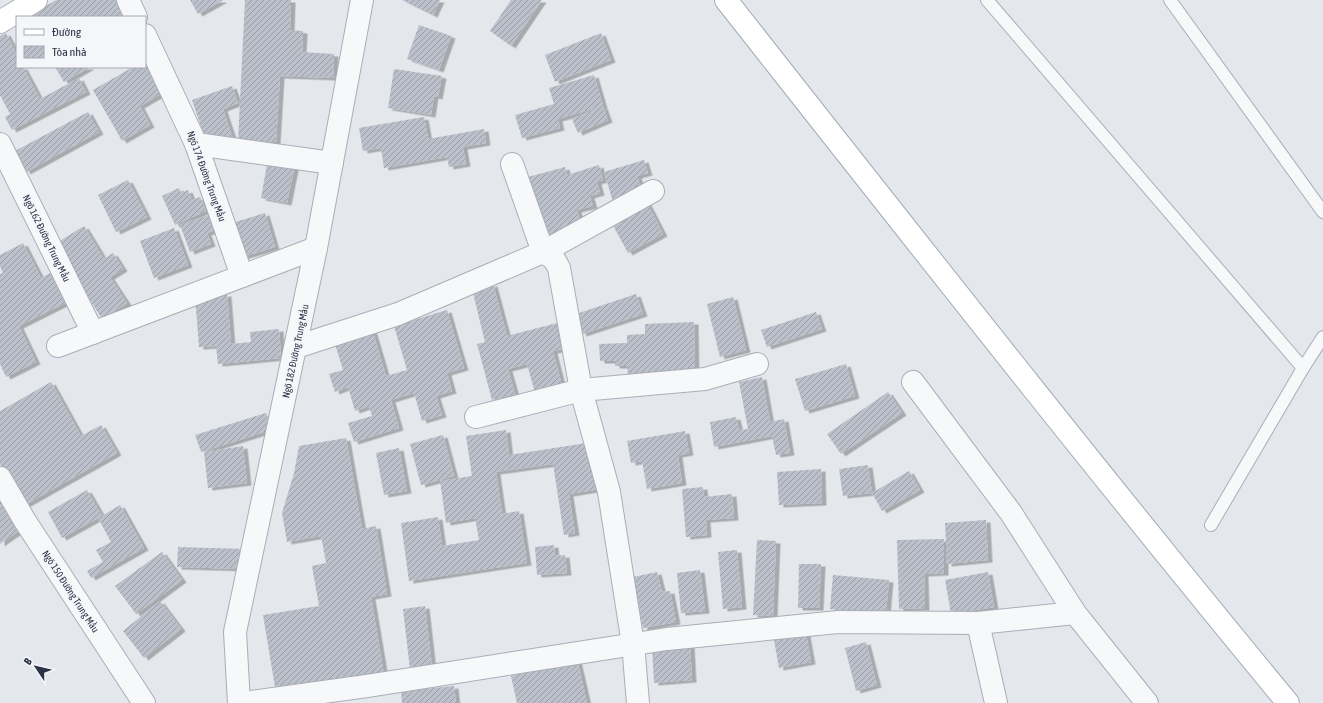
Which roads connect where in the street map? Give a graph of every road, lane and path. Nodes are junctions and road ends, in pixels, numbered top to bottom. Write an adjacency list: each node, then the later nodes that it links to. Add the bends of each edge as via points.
1 (36, 0): 8 (main road)
2 (128, 0): 7 (street)
3 (362, 0): 12 (street, Ngõ 182 Đường Trung Mầu)
4 (726, 0): 40 (main road, via 934,265)
5 (987, 0): 24 (lane)
6 (1170, 0): 15 (lane)
7 (136, 16)
8 (0, 22)
9 (146, 37): 11 (street, Ngõ 174 Đường Trung Mầu)
10 (0, 144): 19 (street, Ngõ 162 Đường Trung Mầu)
11 (196, 144): 12 (street); 18 (street, Ngõ 174 Đường Trung Mầu)
12 (332, 162): 16 (street, Ngõ 182 Đường Trung Mầu)
13 (512, 164): 17 (street)
14 (653, 191): 17 (street)
15 (1323, 212)
16 (316, 248): 18 (street); 22 (street, Ngõ 182 Đường Trung Mầu)
17 (543, 252): 22 (street, via 398,314); 26 (street, via 554,259 559,268)
18 (242, 276): 19 (street)
19 (93, 333): 21 (street)
20 (1323, 337): 24 (lane)
21 (58, 346)
22 (296, 347): 35 (street, Ngõ 182 Đường Trung Mầu, via 235,632)
23 (757, 364): 26 (street, via 705,379)
24 (1303, 368): 29 (lane)
25 (913, 382): 30 (street, via 1011,513)
26 (581, 390): 27 (street); 32 (street, via 609,492)
27 (476, 417)
28 (0, 478): 34 (street, Ngõ 150 Đường Trung Mầu, via 24,521)
29 (1211, 525)
30 (1075, 613): 31 (street); 39 (street)
31 (978, 623): 32 (street, via 838,622); 38 (street)
32 (633, 644): 33 (street); 37 (street)
33 (367, 695): 36 (street)
34 (144, 703)
35 (239, 703)
36 (244, 703)
37 (638, 703)
38 (996, 703)
39 (1147, 703)
40 (1288, 703)

